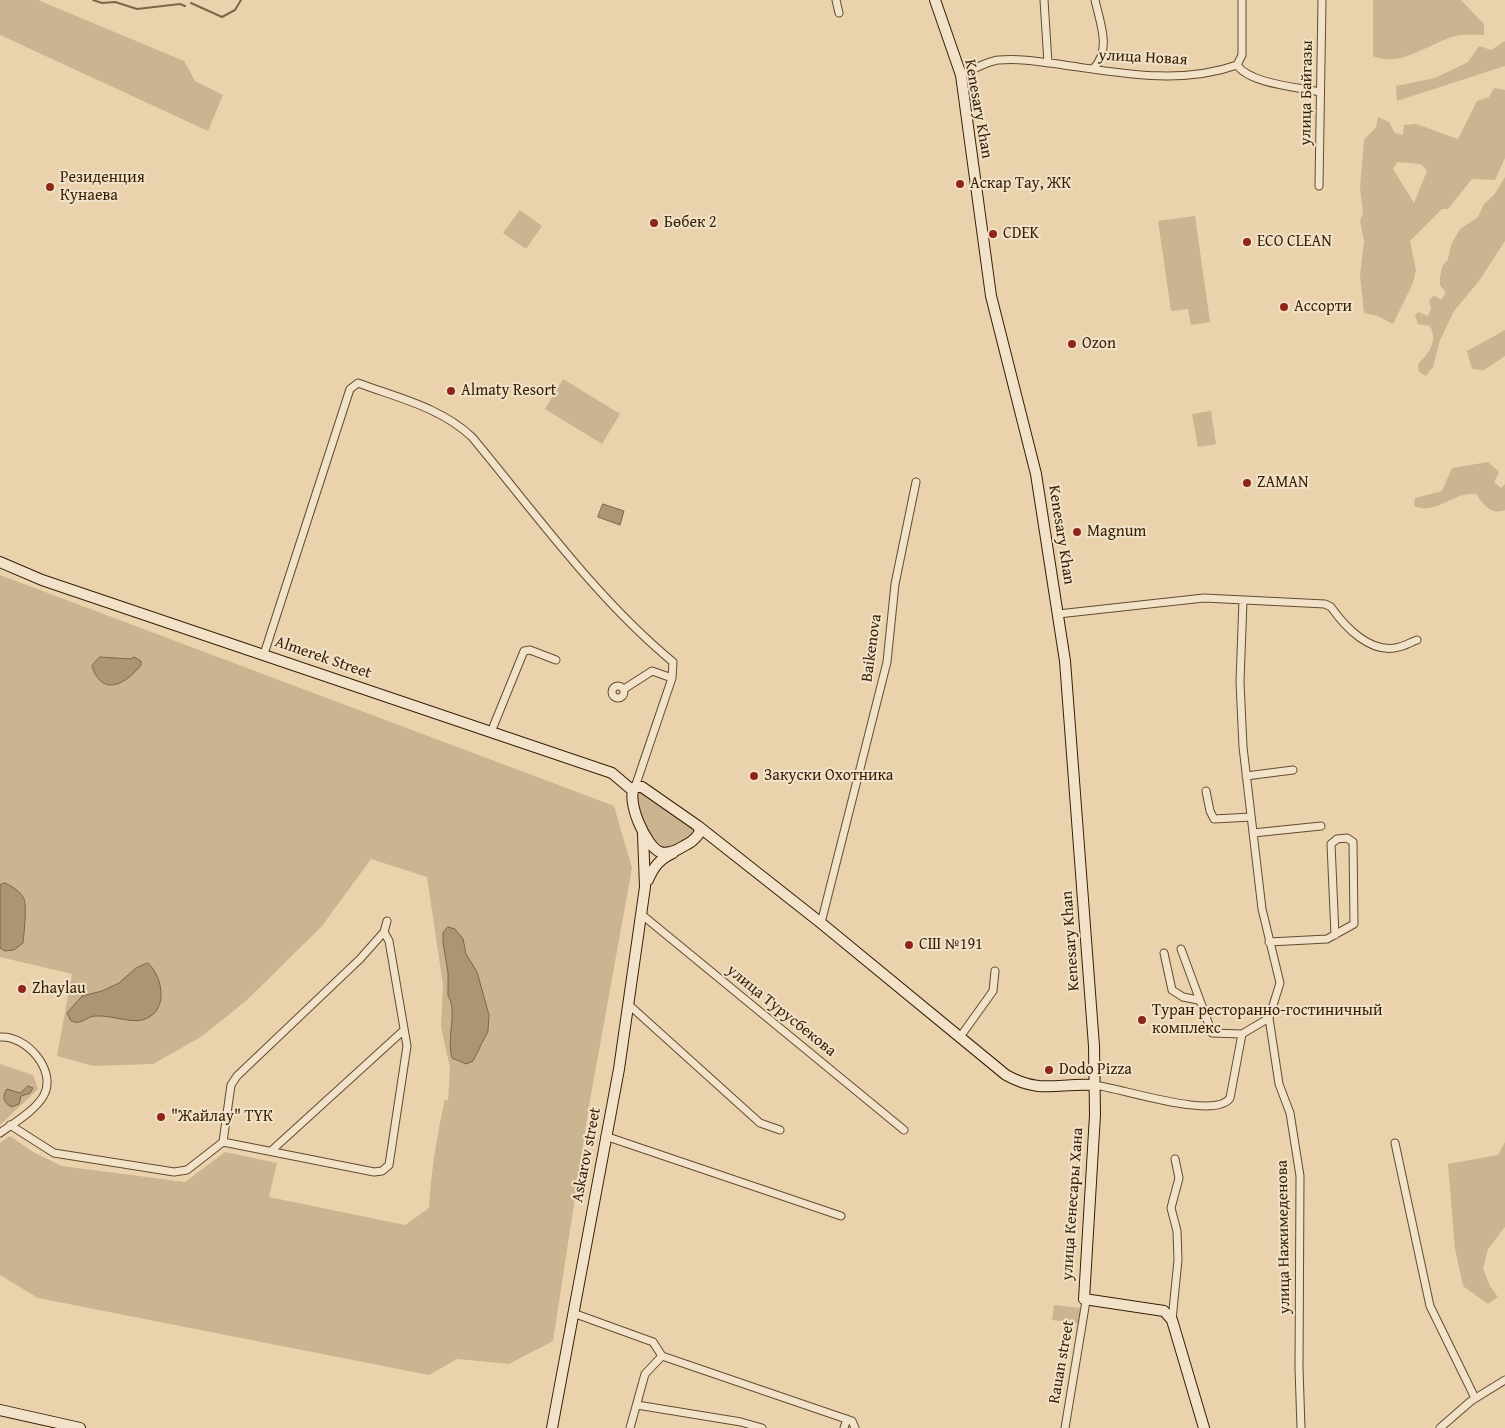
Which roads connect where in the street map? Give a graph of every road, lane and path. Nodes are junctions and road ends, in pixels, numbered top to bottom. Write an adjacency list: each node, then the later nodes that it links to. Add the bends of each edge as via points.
1 (836, 0): 7 (street)
2 (935, 0): 11 (street, Kenesary Khan)
3 (1044, 0): 8 (street)
4 (1096, 0): 10 (street, via 1104,38 1100,63)
5 (1242, 0): 9 (street, via 1242,55)
6 (1322, 0): 12 (street, улица Байгазы)
7 (839, 13)
8 (1048, 63): 10 (street, улица Новая); 11 (street, улица Новая, via 997,60)
9 (1237, 65): 10 (street, улица Новая, via 1214,73 1186,76 1125,74); 12 (street, via 1242,72 1259,80)
10 (1093, 69)
11 (961, 75): 17 (street, Kenesary Khan, via 991,296 1036,474)
12 (1320, 92): 13 (street, улица Байгазы)
13 (1319, 186)
14 (916, 482): 38 (street, Baikenova, via 895,584 887,662)
15 (0, 562): 19 (street, Almerek Street, via 42,580)
16 (1243, 600): 17 (street, via 1204,598); 18 (street, via 1325,604 1356,637 1374,646 1397,648); 25 (street, via 1241,724)
17 (1058, 614): 52 (street, Kenesary Khan, via 1065,661 1093,1036)
18 (1417, 640)
19 (264, 654): 21 (street, via 350,389 358,383 442,414 458,424 600,591 673,662); 23 (street, Almerek Street)
20 (556, 660): 23 (street, via 530,650 524,651)
21 (672, 678): 22 (street, via 652,671); 26 (street)
22 (624, 689)
23 (491, 732): 26 (street, Almerek Street, via 612,773)
24 (1294, 770): 25 (street)
25 (1246, 776): 28 (street)
26 (633, 789): 29 (street, Almerek Street, via 642,787); 32 (street, via 631,796)
27 (1206, 791): 28 (street, via 1214,819)
28 (1251, 817): 31 (street)
29 (698, 826): 33 (street, via 700,832 696,840); 34 (street, Almerek Street)
30 (1321, 826): 31 (street)
31 (1253, 833): 41 (street)
32 (643, 834): 33 (street, via 649,844 660,852 672,852); 35 (street)
33 (686, 846): 34 (street, via 706,843); 35 (street, via 662,859 652,869)
34 (723, 847): 38 (street)
35 (645, 888): 36 (street, Askarov street)
36 (641, 914): 46 (street, Askarov street); 55 (street, улица Турусбекова)
37 (386, 920): 39 (street)
38 (822, 923): 50 (street)
39 (384, 932): 48 (street, via 389,941); 58 (street, via 237,1076 231,1085)
40 (1335, 935): 40 (street, via 1355,921 1353,842 1347,838 1337,839 1331,844); 41 (street, via 1327,939)
41 (1269, 942): 47 (street, via 1280,983)
42 (1182, 949): 45 (street)
43 (1164, 954): 45 (street, via 1172,990 1183,997)
44 (995, 971): 50 (street, via 992,991)
45 (1198, 1000): 49 (street, via 1212,1034)
46 (628, 1004): 54 (street, via 760,1123); 57 (street, Askarov street)
47 (1269, 1018): 49 (street); 80 (street, улица Нажимеденова, via 1279,1084 1290,1112 1300,1176 1299,1368)
48 (404, 1030): 60 (street); 60 (street, via 407,1046 389,1166 374,1172)
49 (1242, 1034): 52 (street, via 1230,1098 1219,1106 1174,1102)
50 (960, 1036): 52 (street, via 1006,1075 1022,1084 1038,1088)
51 (0, 1037): 53 (street, via 17,1038 27,1045 38,1058 46,1081 43,1097)
52 (1093, 1085): 63 (street, улица Кенесары Хана, via 1083,1293)
53 (10, 1125): 56 (street); 58 (street, via 54,1153 174,1172 187,1170)
54 (780, 1130)
55 (904, 1130)
56 (0, 1133)
57 (606, 1136): 62 (street); 64 (street, Askarov street)
58 (223, 1142): 60 (street)
59 (1395, 1143): 68 (street, via 1430,1306)
60 (272, 1151)
61 (1175, 1159): 65 (street, via 1179,1178 1171,1208 1177,1231 1178,1260)
62 (841, 1216)
63 (1086, 1301): 65 (street, улица Кенесары Хана, via 1158,1309); 78 (street, Rauan street)
64 (573, 1313): 66 (street, via 653,1342); 73 (street, Askarov street)
65 (1172, 1320): 79 (street)
66 (662, 1356): 69 (street, via 645,1374); 71 (street)
67 (1505, 1380): 68 (street)
68 (1475, 1398): 81 (street)
69 (637, 1405): 74 (street); 75 (street)
70 (0, 1410): 72 (street)
71 (847, 1419): 76 (street); 77 (street, via 852,1420)
72 (80, 1428)
73 (552, 1428)
74 (630, 1428)
75 (762, 1428)
76 (844, 1428)
77 (855, 1428)
78 (1064, 1428)
79 (1204, 1428)
80 (1302, 1428)
81 (1440, 1428)

